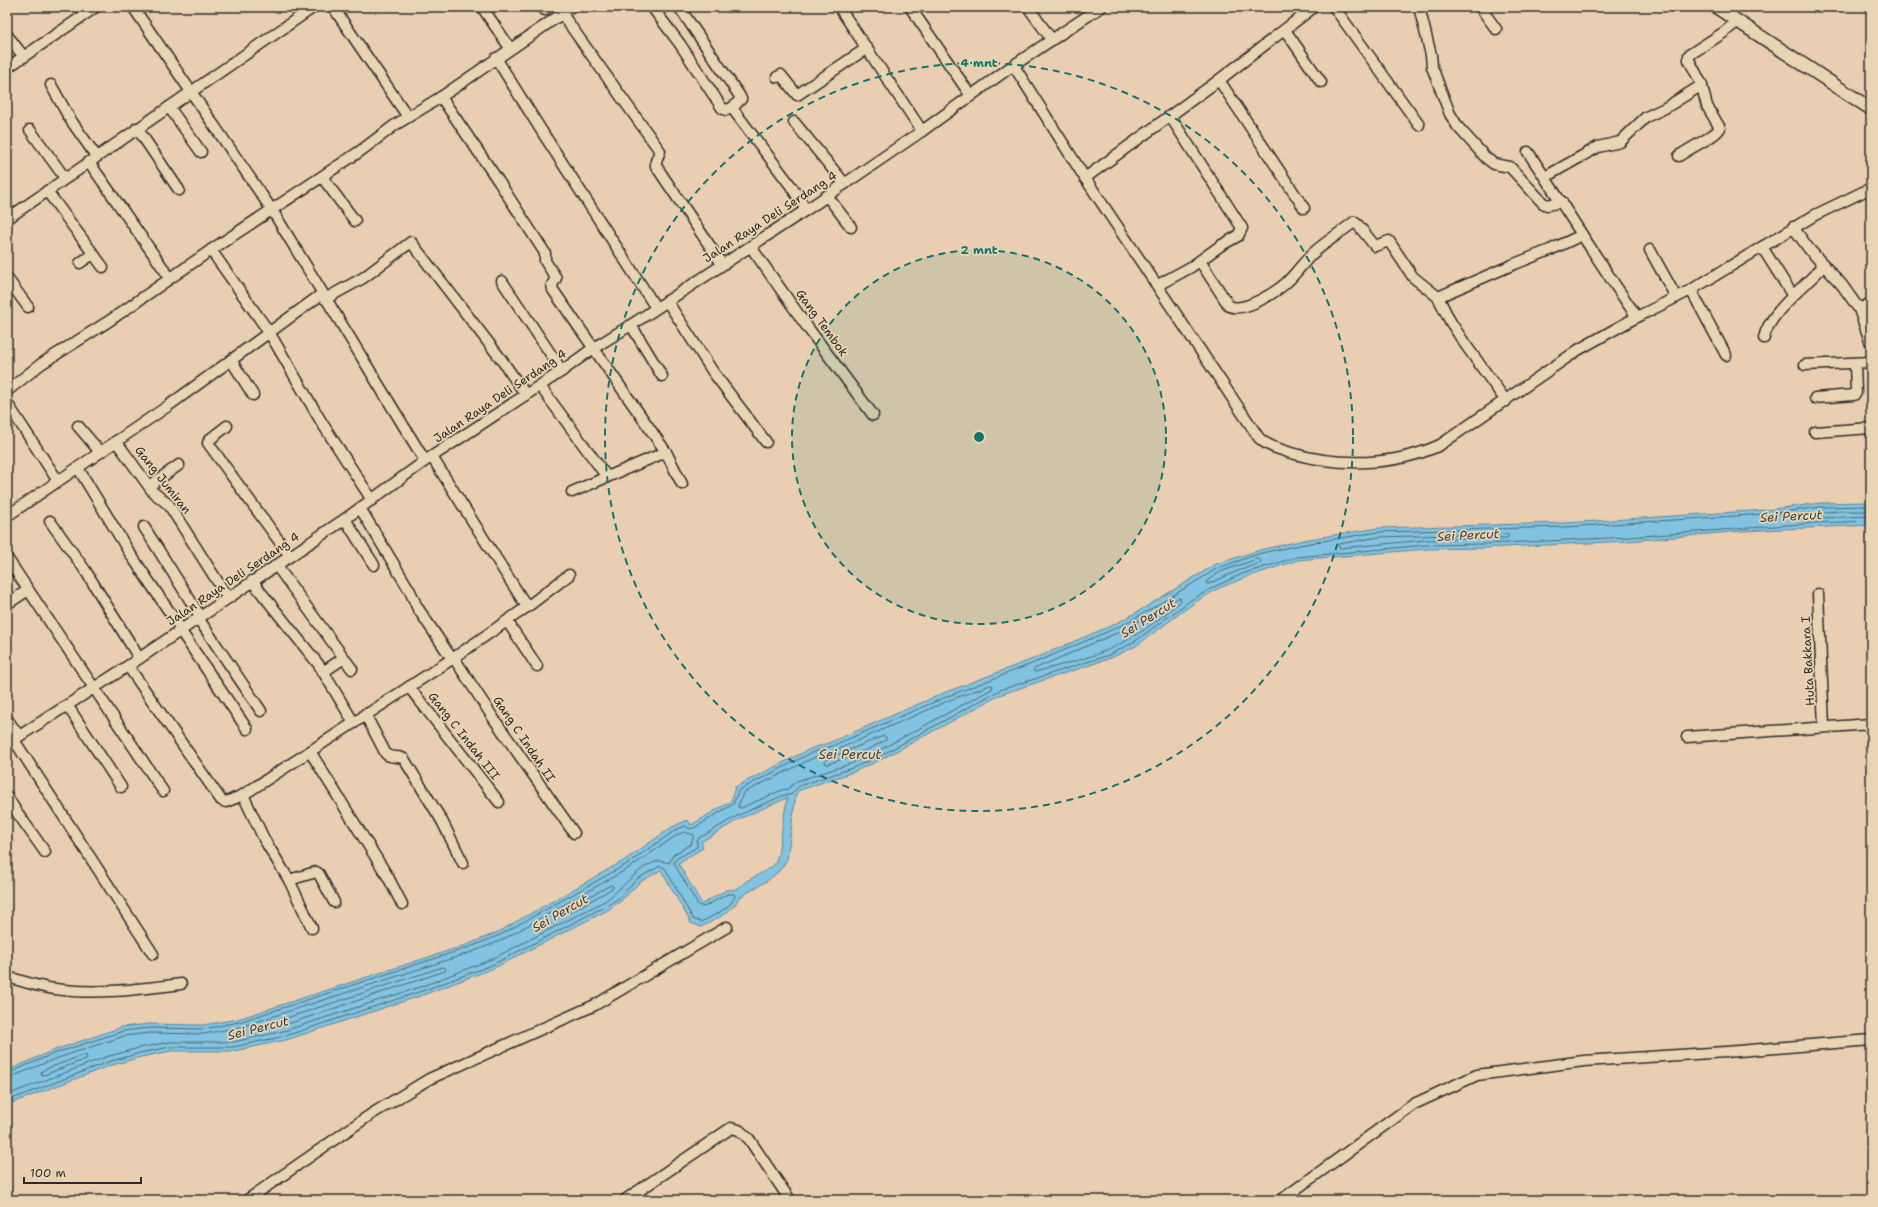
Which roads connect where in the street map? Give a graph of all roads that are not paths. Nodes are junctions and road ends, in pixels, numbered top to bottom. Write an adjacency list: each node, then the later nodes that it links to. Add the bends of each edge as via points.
1 (96, 7): 26 (street)
2 (133, 7): 35 (street)
3 (314, 7): 35 (street)
4 (333, 7): 42 (street)
5 (482, 7): 24 (street)
6 (572, 7): 18 (street)
7 (652, 7): 39 (street, via 722,108)
8 (679, 7): 39 (street, via 739,95 741,99)
9 (839, 7): 25 (street)
10 (910, 7): 36 (street)
11 (1028, 7): 23 (street)
12 (1101, 7): 23 (street, Jalan Raya Deli Serdang 4)
13 (1314, 7): 21 (street)
14 (1334, 7): 44 (street)
15 (1418, 7): 61 (street, via 1432,55 1432,67 1450,114 1458,126 1486,158 1494,164 1510,167 1543,203 1547,205)
16 (1480, 7): 20 (street)
17 (1716, 7): 19 (main road)
18 (562, 14): 24 (street); 77 (street, via 660,151 656,166)
19 (1738, 22): 34 (street, via 1689,55); 40 (main road)
20 (1496, 29)
21 (1284, 30): 31 (street); 32 (street)
22 (7, 35): 26 (street)
23 (1052, 40): 28 (street, Jalan Raya Deli Serdang 4)
24 (510, 48): 27 (street)
25 (867, 48): 30 (street, via 797,95 781,75); 47 (street)
26 (24, 57): 29 (street)
27 (496, 58): 37 (street); 92 (street)
28 (1012, 67): 36 (street, Jalan Raya Deli Serdang 4); 55 (street)
29 (7, 68)
30 (777, 77)
31 (1219, 80): 41 (street); 62 (street)
32 (1321, 82)
33 (51, 85): 51 (street)
34 (1702, 85): 50 (street, via 1707,106 1720,128 1716,134); 53 (street, via 1646,117 1620,142 1598,146)
35 (192, 91): 38 (street); 63 (street)
36 (971, 96): 47 (street, Jalan Raya Deli Serdang 4)
37 (441, 97): 42 (street); 99 (street, via 545,251 545,260 556,278 552,285 553,290)
38 (169, 107): 45 (street); 48 (street)
39 (732, 108): 64 (street)
40 (1871, 109)
41 (1170, 116): 55 (street); 75 (street, via 1242,228 1238,236)
42 (408, 117): 52 (street)
43 (794, 122): 56 (street)
44 (1419, 125)
45 (137, 128): 51 (street); 58 (street)
46 (30, 130): 54 (street)
47 (922, 131): 56 (street, Jalan Raya Deli Serdang 4)
48 (201, 152)
49 (1528, 152): 53 (street)
50 (1679, 156)
51 (93, 159): 54 (street); 81 (street)
52 (322, 177): 63 (street); 66 (street)
53 (1545, 177): 61 (street)
54 (65, 178): 59 (street)
55 (1085, 178): 83 (street)
56 (845, 184): 60 (street, Jalan Raya Deli Serdang 4)
57 (1871, 188): 68 (street)
58 (178, 190)
59 (47, 191): 65 (street); 74 (street)
60 (827, 196): 64 (street, Jalan Raya Deli Serdang 4); 67 (street)
61 (1562, 202): 69 (street)
62 (1304, 208)
63 (272, 210): 72 (street); 86 (street)
64 (806, 210): 70 (street, Jalan Raya Deli Serdang 4)
65 (7, 218)
66 (355, 221)
67 (851, 227)
68 (1793, 227): 71 (street); 78 (street)
69 (1582, 235): 87 (street); 94 (street)
70 (750, 247): 77 (street, Jalan Raya Deli Serdang 4); 114 (street, Gang Tembok)
71 (1762, 247): 84 (street); 85 (street)
72 (212, 250): 81 (street); 96 (street)
73 (1650, 250): 88 (street)
74 (93, 254): 76 (street); 79 (street)
75 (1200, 261): 83 (street); 87 (street, via 1229,306 1247,306 1288,281 1312,254 1354,222 1374,246 1389,241 1413,277)
76 (80, 263)
77 (722, 264): 89 (street, Jalan Raya Deli Serdang 4)
78 (1824, 265): 85 (street); 93 (street)
79 (103, 267)
80 (7, 278): 91 (street)
81 (170, 278): 108 (street, via 41,364)
82 (502, 281): 105 (street)
83 (1158, 285): 112 (street, via 1259,438 1276,448 1316,459 1340,462 1363,463 1398,458 1440,445)
84 (1691, 290): 88 (street); 100 (street)
85 (1793, 296): 97 (street, via 1768,324)
86 (323, 297): 96 (street); 110 (street, via 363,278 411,242 502,359); 123 (street)
87 (1438, 297): 112 (street, via 1461,338)
88 (1676, 297): 94 (street)
89 (667, 301): 92 (street, Jalan Raya Deli Serdang 4); 120 (street, via 713,372)
90 (1871, 303): 93 (street)
91 (28, 307)
92 (656, 308): 95 (street, Jalan Raya Deli Serdang 4)
93 (1859, 309): 98 (street)
94 (1638, 317): 112 (street, via 1578,350)
95 (631, 325): 99 (street, Jalan Raya Deli Serdang 4); 106 (street)
96 (269, 332): 101 (street); 131 (street, via 322,423)
97 (1764, 338)
98 (1870, 340)
99 (592, 348): 105 (street, Jalan Raya Deli Serdang 4); 122 (street)
100 (1726, 355)
101 (231, 360): 109 (street); 119 (street)
102 (1871, 362): 103 (street)
103 (1854, 364): 104 (street); 111 (street, via 1854,395)
104 (1805, 365)
105 (562, 371): 107 (street, Jalan Raya Deli Serdang 4)
106 (662, 376)
107 (540, 386): 110 (street, Jalan Raya Deli Serdang 4); 126 (street)
108 (7, 391)
109 (253, 395)
110 (526, 395): 123 (street, Jalan Raya Deli Serdang 4)
111 (1815, 398)
112 (1506, 401)
113 (7, 403): 127 (street)
114 (873, 415)
115 (78, 426): 121 (street)
116 (227, 426): 137 (street, via 208,442)
117 (1871, 428): 118 (street)
118 (1816, 432)
119 (116, 441): 121 (street); 129 (street, Gang Jumiran)
120 (766, 442)
121 (100, 452): 125 (street)
122 (666, 452): 126 (street); 128 (street)
123 (429, 459): 131 (street, Jalan Raya Deli Serdang 4); 147 (street)
124 (179, 465): 129 (street)
125 (78, 468): 127 (street); 150 (street, via 129,552)
126 (606, 477): 130 (street)
127 (58, 481): 133 (street)
128 (682, 484)
129 (149, 486): 145 (street, Gang Jumiran, via 169,505)
130 (572, 492)
131 (372, 500): 132 (street, Jalan Raya Deli Serdang 4)
132 (360, 508): 134 (street, Jalan Raya Deli Serdang 4); 153 (street, Gang C Indah II, via 410,590 417,607)
133 (7, 516)
134 (346, 519): 137 (street, Jalan Raya Deli Serdang 4); 140 (street)
135 (50, 521): 151 (street, via 85,570)
136 (144, 527): 148 (street)
137 (290, 556): 139 (street, Jalan Raya Deli Serdang 4)
138 (7, 558): 143 (street)
139 (276, 565): 142 (street, Jalan Raya Deli Serdang 4); 152 (street)
140 (374, 565)
141 (569, 575): 147 (street)
142 (252, 581): 145 (street, Jalan Raya Deli Serdang 4); 157 (street)
143 (28, 590): 146 (street); 159 (street)
144 (1818, 594): 166 (street, Huta Bakkara I)
145 (228, 598): 148 (street, Jalan Raya Deli Serdang 4)
146 (7, 604)
147 (527, 607): 149 (street)
148 (199, 617): 150 (street, Jalan Raya Deli Serdang 4); 161 (street)
149 (507, 621): 153 (street); 155 (street)
150 (181, 630): 151 (street, Jalan Raya Deli Serdang 4); 167 (street)
151 (139, 658): 154 (street, Jalan Raya Deli Serdang 4)
152 (344, 658): 156 (street); 157 (street)
153 (453, 659): 158 (street); 176 (street, Gang C Indah II)
154 (128, 666): 159 (street, Jalan Raya Deli Serdang 4); 173 (street, via 221,800 226,802)
155 (537, 666)
156 (352, 669)
157 (323, 672): 164 (street)
158 (409, 687): 162 (street); 175 (street, Gang C Indah III)
159 (93, 689): 160 (street, Jalan Raya Deli Serdang 4); 172 (street)
160 (67, 705): 169 (street, Jalan Raya Deli Serdang 4); 171 (street)
161 (261, 711)
162 (366, 714): 164 (street); 178 (street, via 386,754 404,759 442,821)
163 (7, 719): 169 (street)
164 (354, 723): 170 (street)
165 (1871, 724): 166 (street)
166 (1824, 726): 168 (street)
167 (247, 729)
168 (1686, 737)
169 (13, 740): 184 (street)
170 (311, 752): 173 (street); 181 (street)
171 (121, 787)
172 (162, 791)
173 (243, 795): 179 (street)
174 (7, 796): 177 (street)
175 (499, 802)
176 (574, 833)
177 (45, 852)
178 (463, 863)
179 (289, 880): 180 (street, via 316,872); 183 (street)
180 (334, 902)
181 (402, 904)
182 (727, 927): 188 (street, via 595,1005 429,1078 370,1115)
183 (312, 928)
184 (152, 954)
185 (7, 977): 186 (street, via 55,989 86,991)
186 (181, 984)
187 (1871, 1040): 191 (street, via 1584,1061 1477,1075 1414,1104)
188 (247, 1200)
189 (625, 1200): 190 (street, via 731,1128 739,1130 749,1138)
190 (790, 1200)
191 (1281, 1200)

